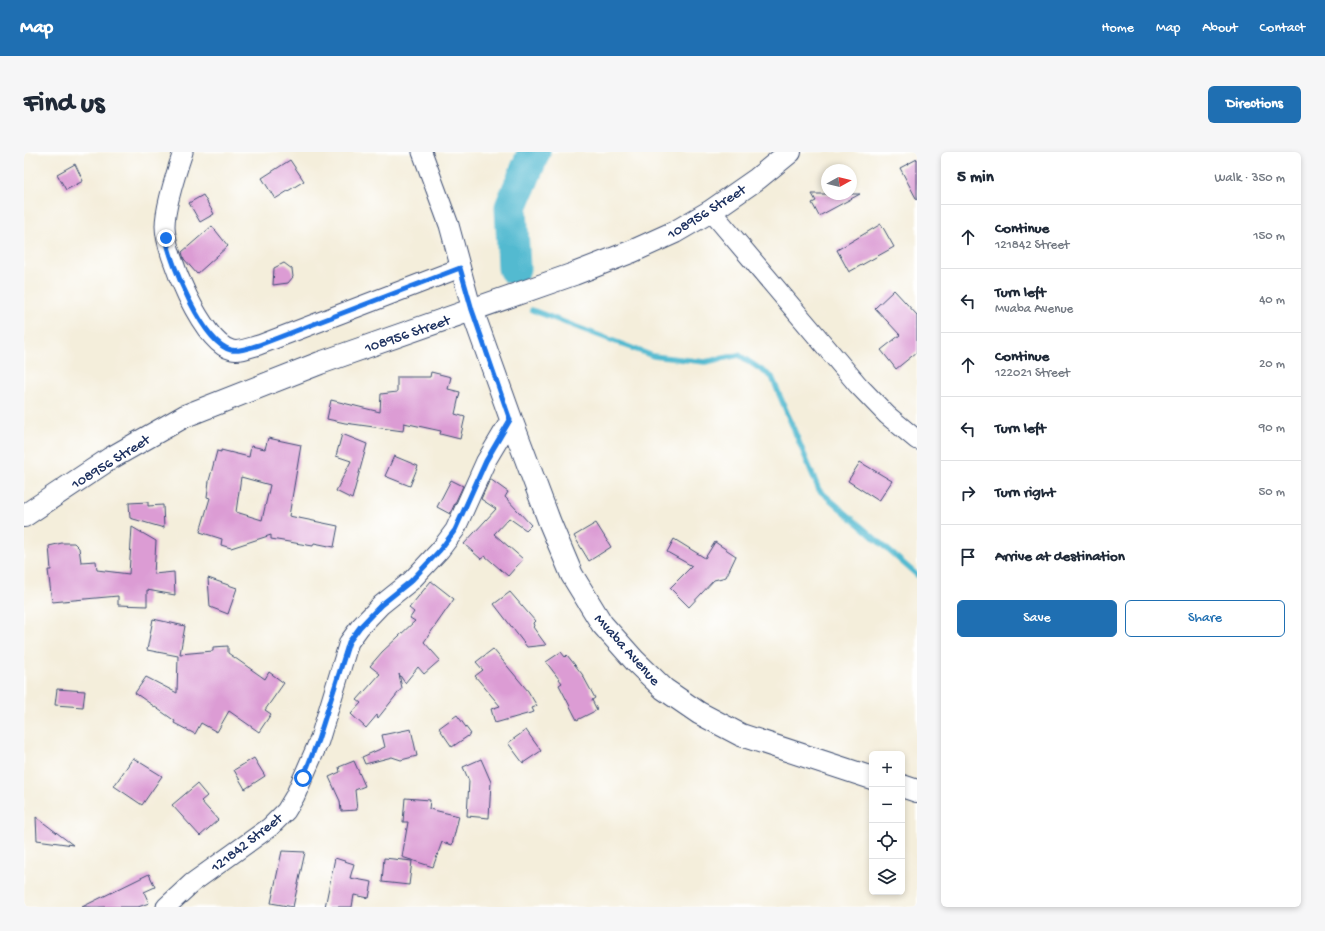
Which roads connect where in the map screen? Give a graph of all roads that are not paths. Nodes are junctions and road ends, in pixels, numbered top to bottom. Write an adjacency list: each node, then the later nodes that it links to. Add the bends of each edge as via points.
1 (183, 152): 5 (street, via 165,225 169,255 191,303 210,336 232,350 259,345)
2 (422, 152): 5 (street, via 449,225)
3 (790, 152): 4 (street, 108956 Street, via 757,179)
4 (710, 211): 6 (street, 108956 Street, via 675,232 633,251); 8 (street, via 858,385 887,415)
5 (460, 268): 6 (street)
6 (472, 310): 7 (street, Mvaba Avenue); 9 (street, 108956 Street, via 320,363 185,416 110,458)
7 (510, 420): 10 (street, Mvaba Avenue, via 572,575 602,624 635,661 664,689 699,714 741,735); 13 (street, 121842 Street, via 486,461 455,530 416,576 381,605 349,642 318,740 295,796 286,811 270,827 192,883)
8 (917, 440)
9 (24, 516)
10 (869, 777)
11 (905, 787): 12 (street)
12 (917, 791)
13 (166, 907)

